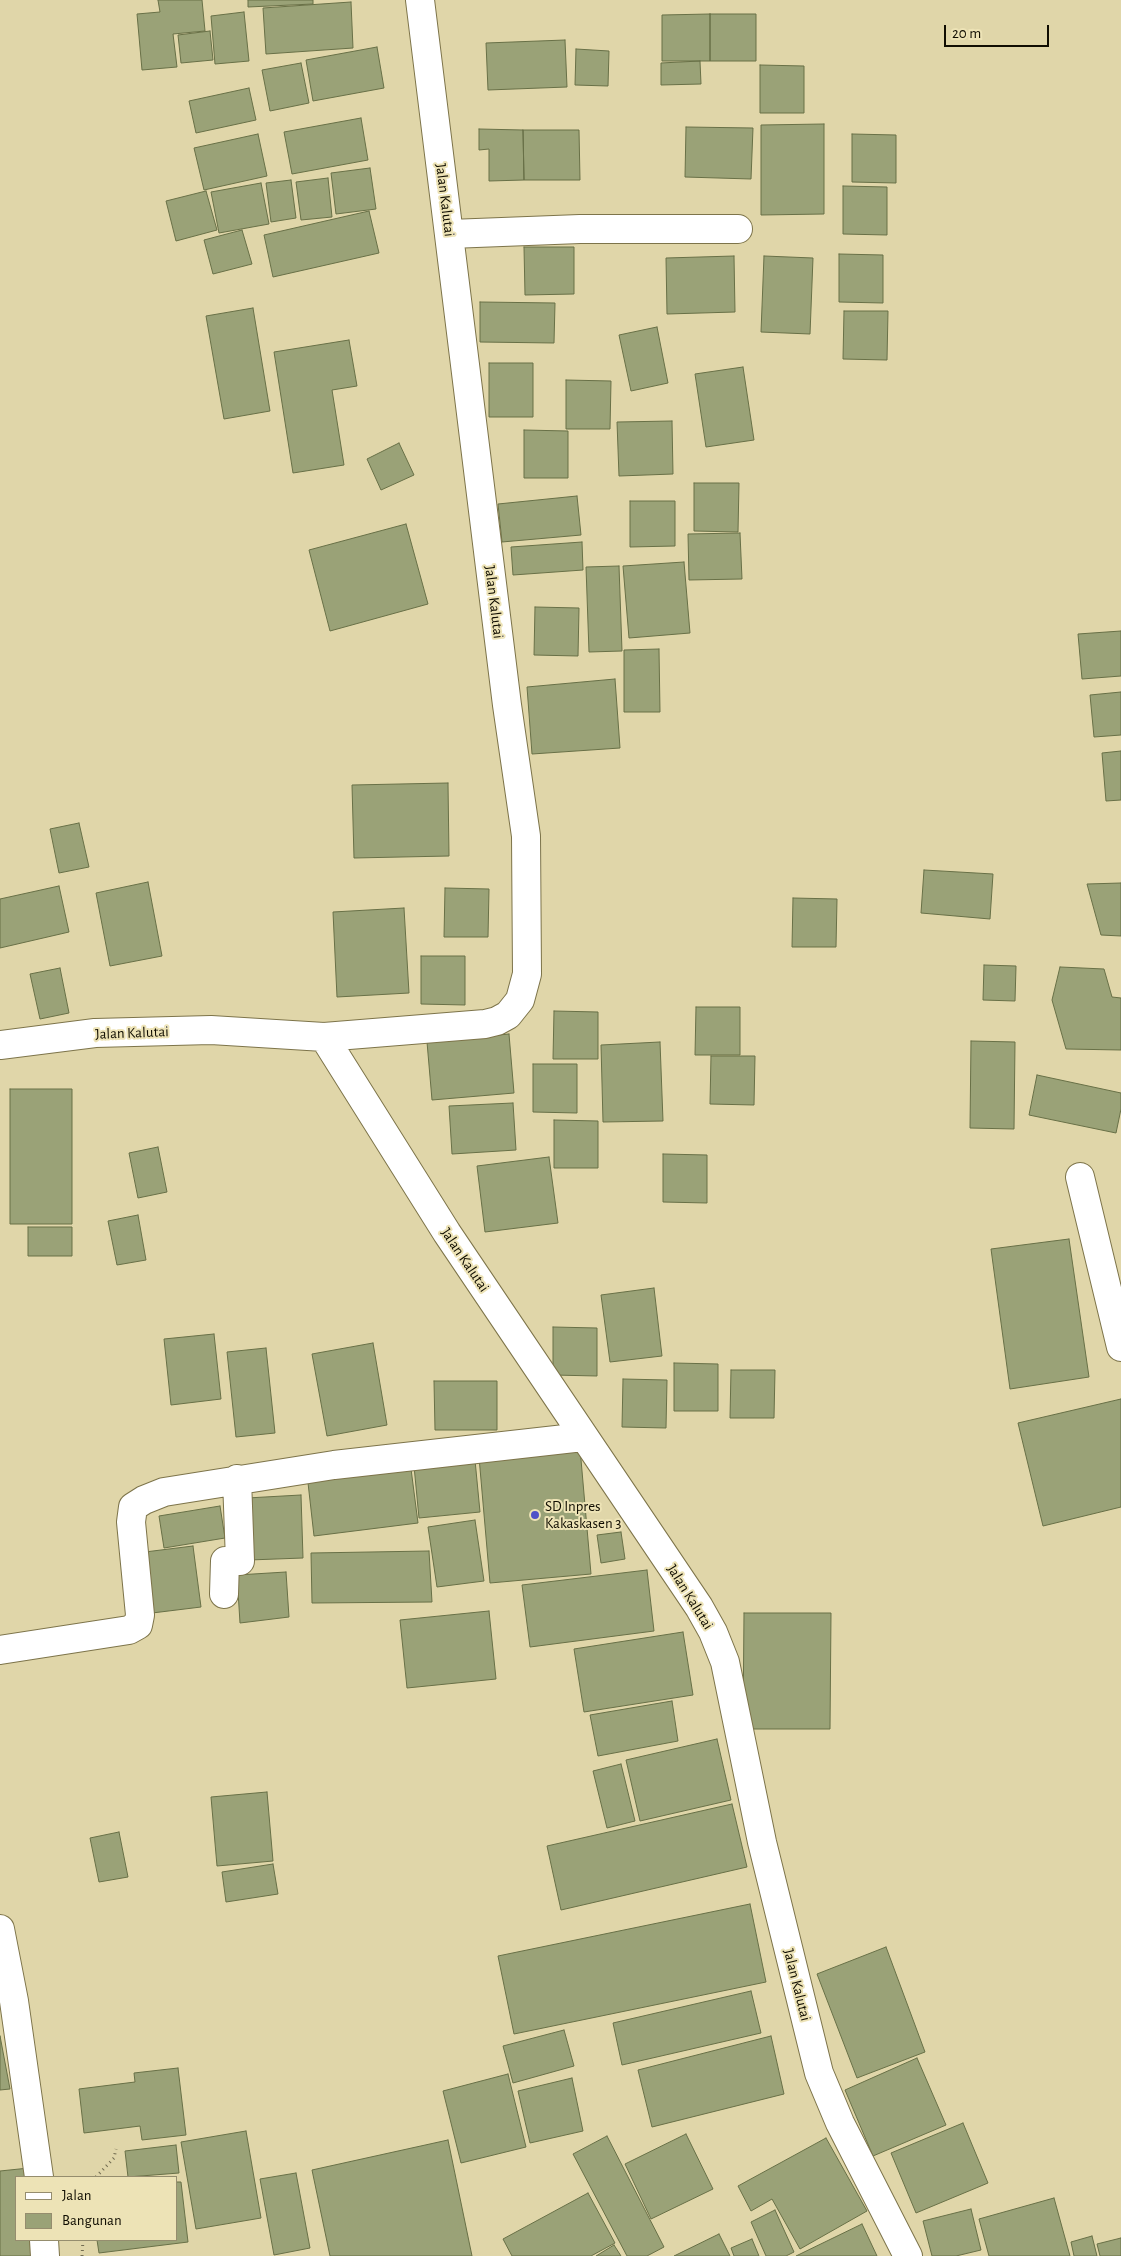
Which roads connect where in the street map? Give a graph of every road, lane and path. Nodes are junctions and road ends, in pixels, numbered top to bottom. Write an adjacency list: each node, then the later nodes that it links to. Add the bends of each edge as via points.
1 (420, 0): 3 (street, Jalan Kalutai)
2 (738, 230): 3 (street, via 580,229)
3 (450, 234): 4 (street, Jalan Kalutai, via 526,836 526,974 520,1000 508,1015 497,1022)
4 (324, 1036): 5 (street, Jalan Kalutai, via 212,1030 95,1033); 8 (street, Jalan Kalutai, via 447,1234)
5 (0, 1045)
6 (1080, 1177): 7 (street)
7 (1121, 1348)
8 (583, 1437): 9 (street, via 334,1465); 20 (street, Jalan Kalutai, via 699,1606 722,1655 762,1842 819,2073 840,2123)
9 (237, 1480): 10 (street, via 240,1561 225,1561); 11 (street, via 164,1492 133,1507 131,1522 140,1615 138,1625 129,1630)
10 (224, 1594)
11 (0, 1650)
12 (0, 1930): 14 (street, via 14,2001)
13 (116, 2149): 15 (path, via 114,2158)
14 (39, 2176)
15 (97, 2176)
16 (44, 2241): 18 (street)
17 (82, 2241): 19 (path)
18 (45, 2256)
19 (82, 2256)
20 (908, 2256)

